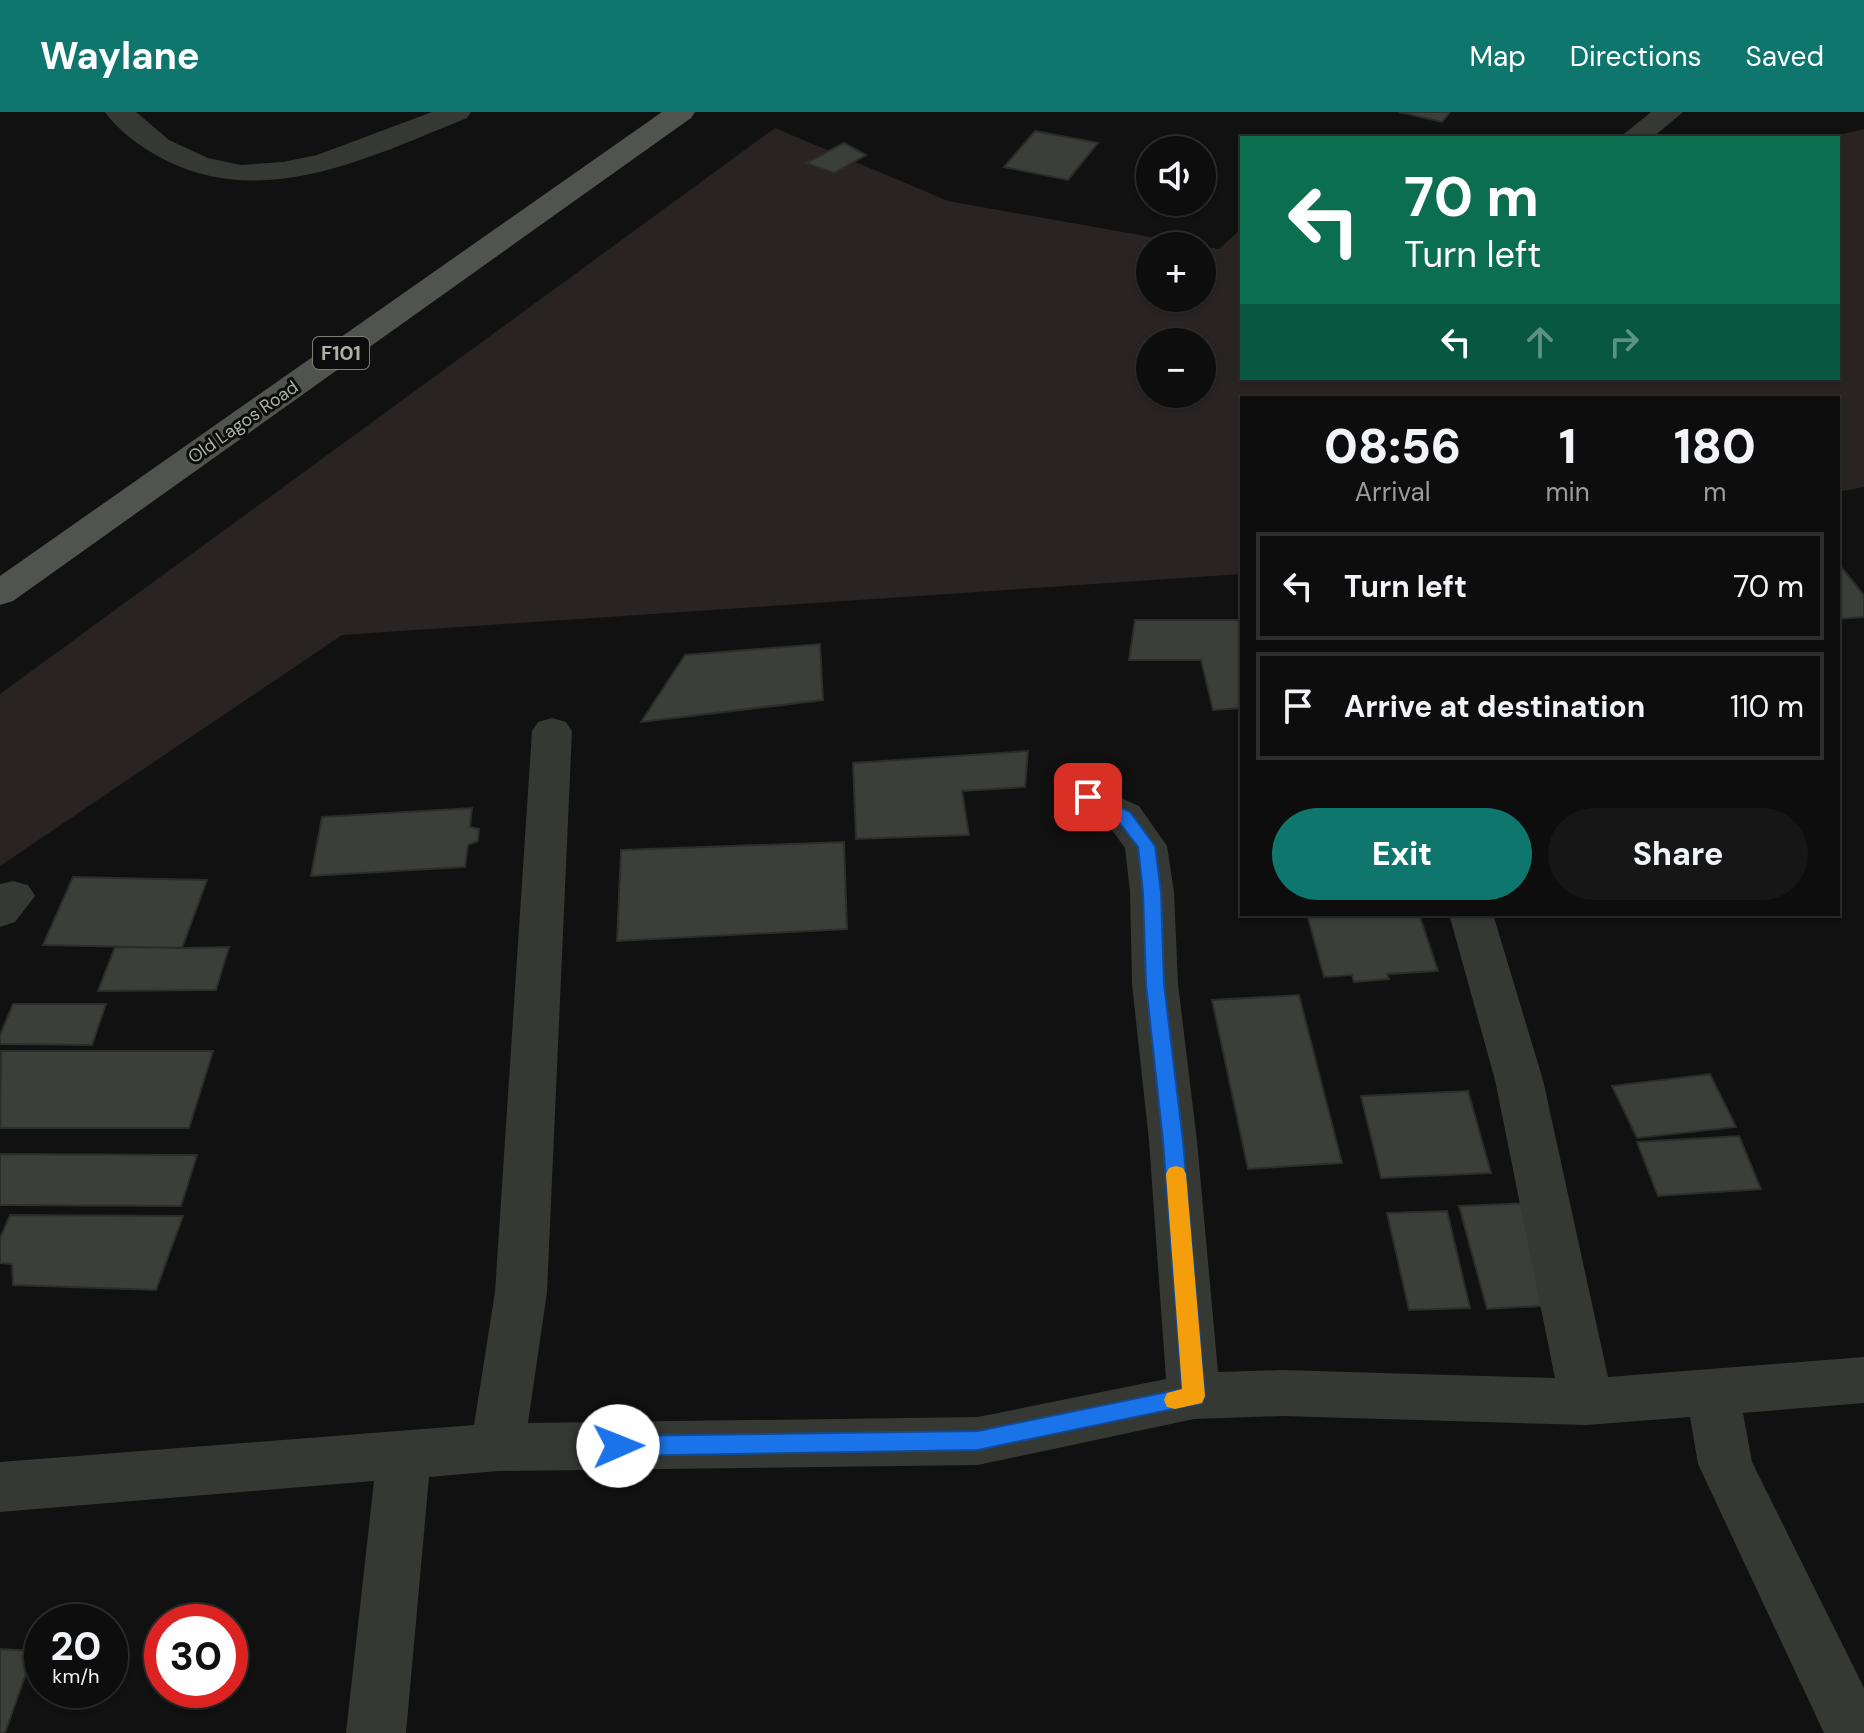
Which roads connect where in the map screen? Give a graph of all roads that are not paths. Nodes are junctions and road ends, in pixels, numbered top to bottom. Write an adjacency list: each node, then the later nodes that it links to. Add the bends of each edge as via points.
1 (119, 112): 2 (street, via 144,138 188,163 259,175 322,163)
2 (457, 112)
3 (681, 112): 6 (main road, Old Lagos Road / F101)
4 (1669, 112): 5 (street)
5 (1636, 136)
6 (0, 593)
7 (552, 731): 14 (street, via 521,1292)
8 (1088, 797): 12 (street, via 1124,816 1146,846)
9 (1472, 916): 13 (street, via 1519,1080)
10 (1864, 1380): 11 (street)
11 (1713, 1391): 13 (street); 18 (street, via 1725,1464)
12 (1194, 1396): 13 (street, via 1282,1393); 14 (street, via 978,1441)
13 (1587, 1402)
14 (498, 1447): 15 (street)
15 (404, 1454): 16 (street); 17 (street)
16 (0, 1487)
17 (376, 1733)
18 (1854, 1733)

